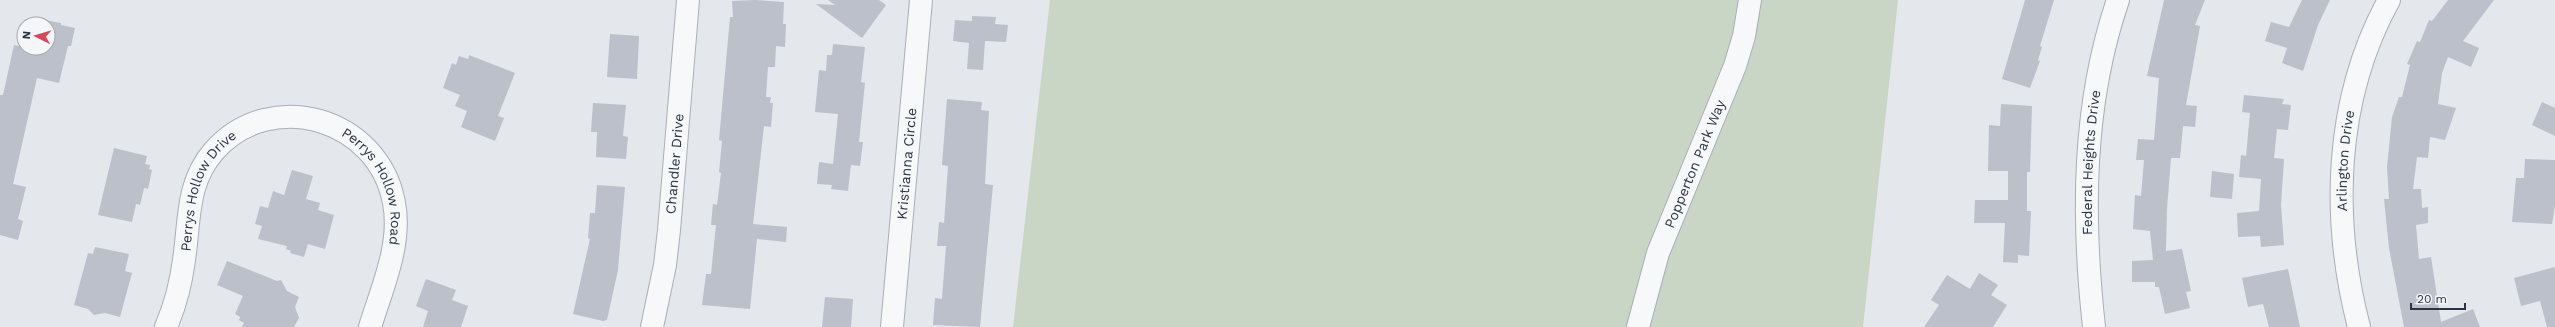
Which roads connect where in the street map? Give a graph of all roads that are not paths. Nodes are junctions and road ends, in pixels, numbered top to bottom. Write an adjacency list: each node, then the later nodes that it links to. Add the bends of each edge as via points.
1 (688, 0): 9 (street, Chandler Drive, via 669,230 665,265)
2 (921, 0): 10 (street, Kristianna Circle)
3 (1750, 0): 11 (street, Popperton Park Way, via 1744,36 1735,66 1658,253)
4 (2118, 0): 12 (street, Federal Heights Drive, via 2096,86 2087,178 2088,272)
5 (2389, 0): 13 (street, Arlington Drive, via 2356,80 2342,158 2344,235)
6 (311, 118): 7 (street, Perrys Hollow Drive, via 277,117 261,121 229,138 214,151 203,167 190,200 181,274); 8 (street, Perrys Hollow Road, via 335,126 359,142 382,169 394,203 395,237)
7 (166, 327)
8 (370, 327)
9 (652, 327)
10 (892, 327)
11 (1638, 327)
12 (2094, 327)
13 (2359, 327)

